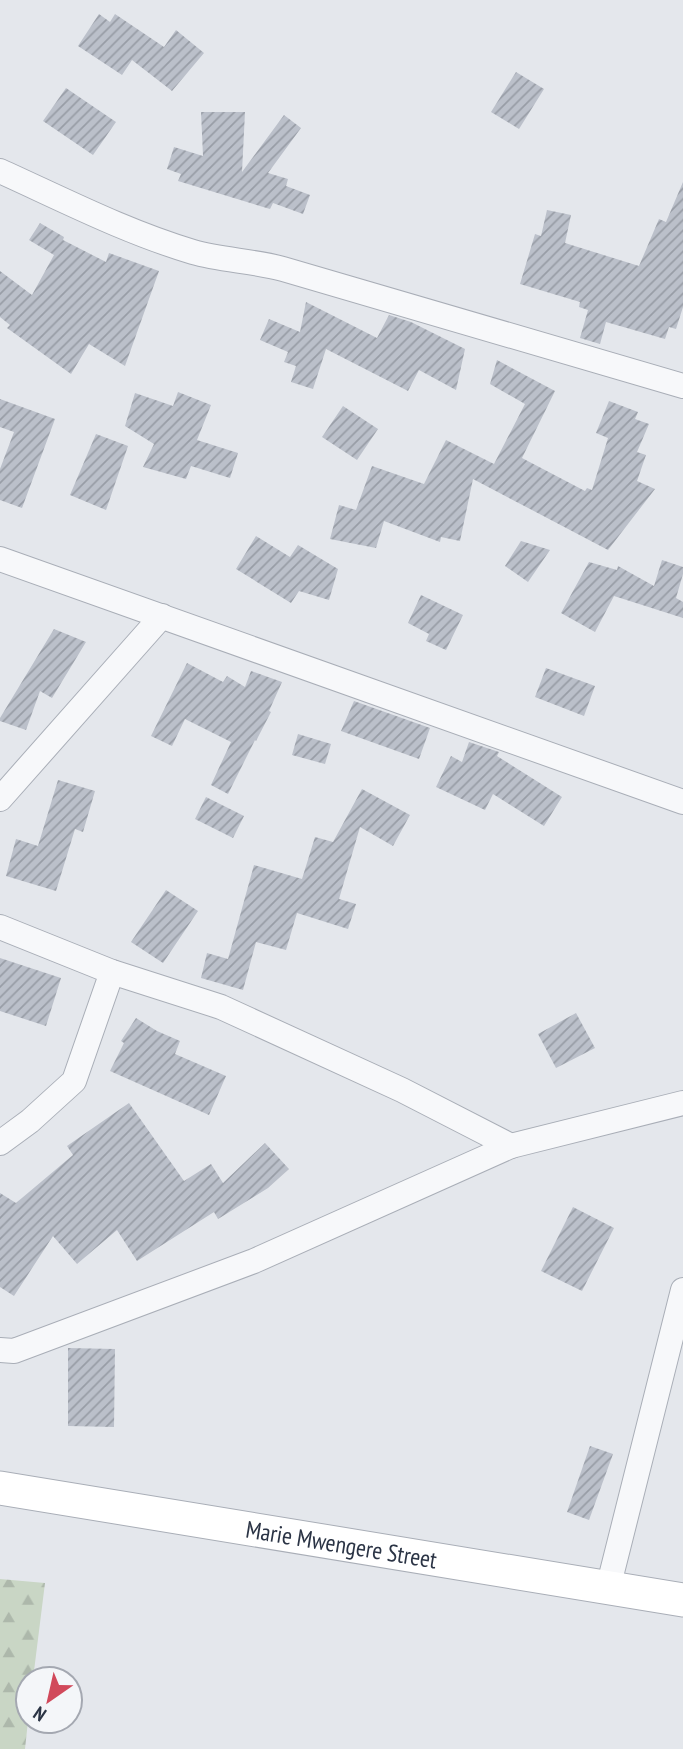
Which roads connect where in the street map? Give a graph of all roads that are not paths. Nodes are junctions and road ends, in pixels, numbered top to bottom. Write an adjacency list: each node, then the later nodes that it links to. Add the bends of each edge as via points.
1 (0, 171): 2 (street, via 122,227 196,253 283,269)
2 (683, 386)
3 (0, 559): 4 (street)
4 (162, 616): 5 (street); 6 (street)
5 (0, 799)
6 (683, 802)
7 (0, 927): 8 (street)
8 (112, 972): 10 (street, via 74,1081); 11 (street, via 221,1007)
9 (683, 1103): 11 (street)
10 (0, 1143)
11 (512, 1146): 13 (street, via 254,1261 14,1351)
12 (683, 1290): 15 (street)
13 (0, 1350)
14 (0, 1488): 15 (main road, Marie Mwengere Street)
15 (608, 1588): 16 (main road, Marie Mwengere Street)
16 (683, 1600)

